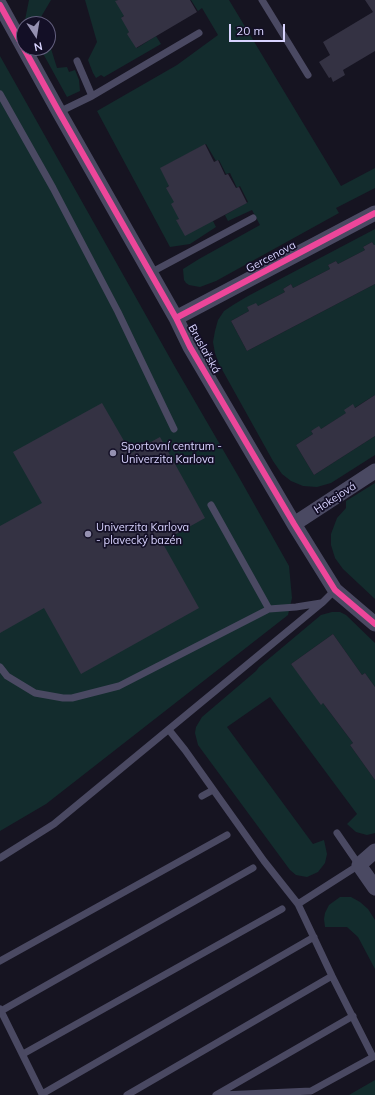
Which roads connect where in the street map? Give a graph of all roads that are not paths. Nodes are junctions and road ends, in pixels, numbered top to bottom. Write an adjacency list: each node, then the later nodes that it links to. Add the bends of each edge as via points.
1 (262, 0): 5 (lane)
2 (0, 5): 8 (street, Bruslařská)
3 (199, 32): 7 (lane)
4 (77, 61): 7 (lane)
5 (308, 75)
6 (0, 94): 13 (lane, via 118,312)
7 (92, 96): 8 (lane)
8 (59, 112): 11 (street, Bruslařská)
9 (375, 213): 12 (street, Gercenova)
10 (253, 218): 11 (lane)
11 (150, 273): 12 (street, Bruslařská)
12 (176, 318): 16 (street, Bruslařská, via 190,347)
13 (174, 429)
14 (375, 471): 16 (street, Hokejová)
15 (211, 505): 19 (lane)
16 (294, 524): 17 (street, Bruslařská)
17 (335, 590): 18 (lane); 20 (street, Bruslařská)
18 (323, 602): 19 (lane); 22 (lane)
19 (269, 608): 21 (lane, via 119,686 72,698 35,693 7,676)
20 (375, 624)
21 (0, 667)
22 (169, 730): 23 (lane); 28 (lane, via 54,824)
23 (213, 790): 24 (lane); 32 (lane)
24 (202, 796)
25 (337, 833): 29 (lane)
26 (227, 835): 35 (lane)
27 (375, 851): 29 (street)
28 (0, 858)
29 (358, 865): 31 (street); 32 (lane)
30 (253, 868): 37 (lane)
31 (375, 888)
32 (298, 904): 34 (lane)
33 (282, 909): 39 (lane)
34 (314, 937): 36 (lane); 40 (lane)
35 (0, 961)
36 (332, 976): 38 (lane); 41 (lane)
37 (1, 1010): 39 (lane)
38 (353, 1016): 42 (lane); 43 (lane, via 373,1057 312,1091)
39 (22, 1054): 40 (lane)
40 (43, 1094)
41 (128, 1095)
42 (216, 1095)
43 (222, 1095)

